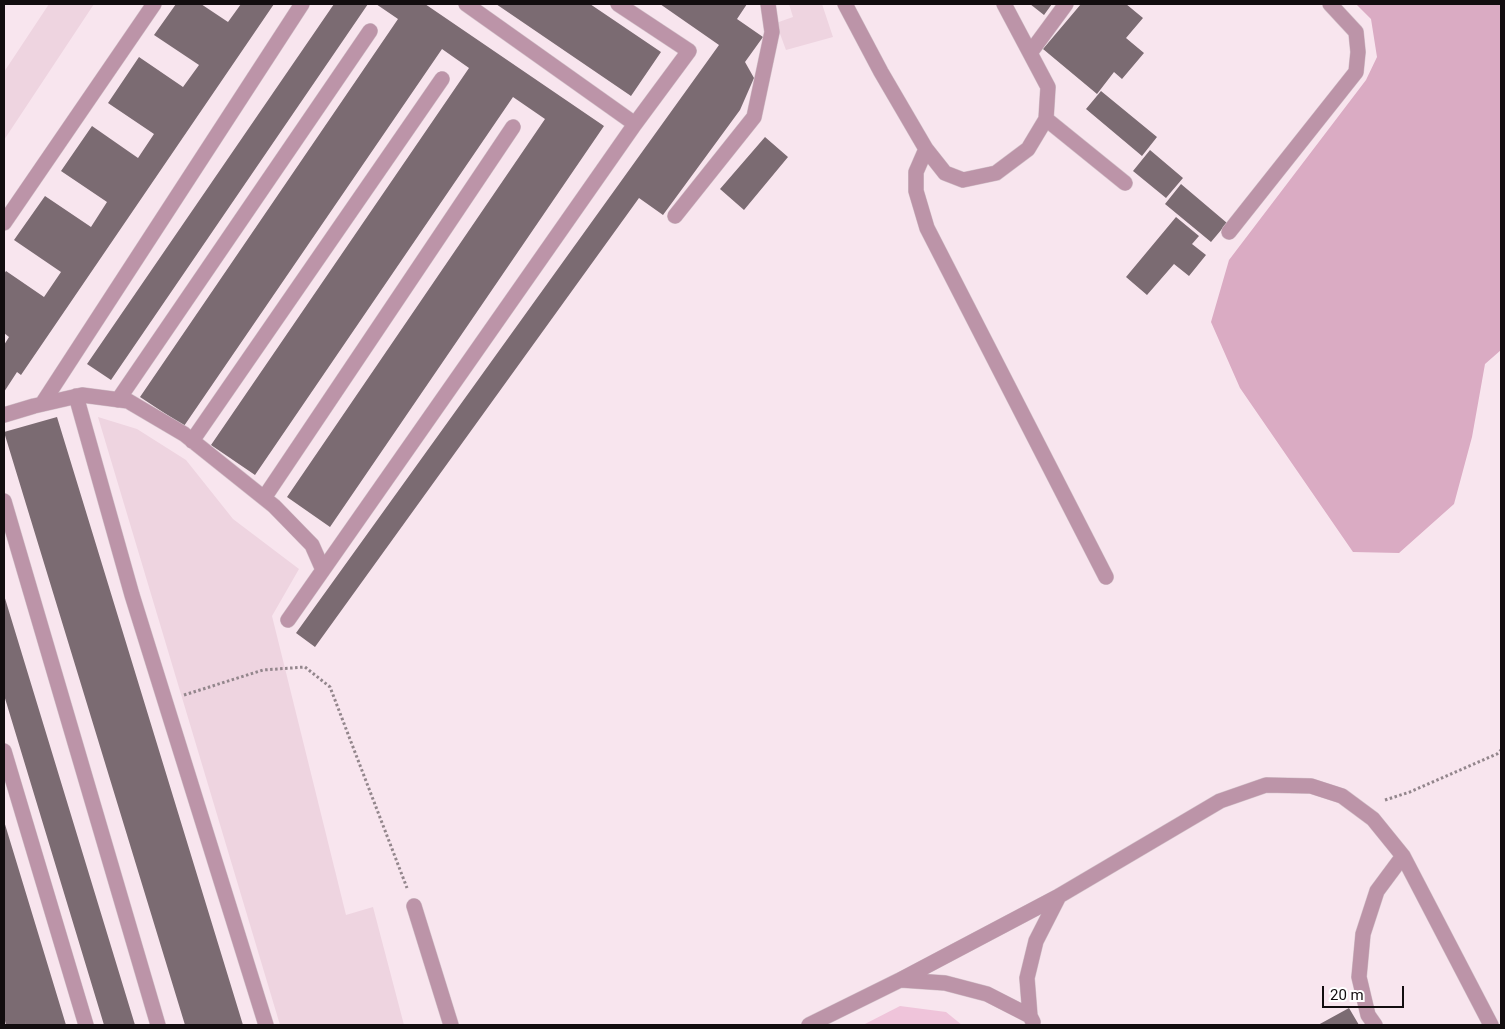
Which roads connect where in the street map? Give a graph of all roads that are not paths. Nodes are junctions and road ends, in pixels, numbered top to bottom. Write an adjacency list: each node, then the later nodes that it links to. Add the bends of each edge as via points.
1 (154, 4): 19 (lane)
2 (302, 4): 23 (lane)
3 (466, 4): 14 (lane)
4 (618, 4): 14 (lane, via 689,51)
5 (768, 4): 18 (lane, via 772,32 754,117)
6 (845, 4): 16 (lane)
7 (1004, 4): 11 (lane)
8 (1066, 4): 11 (lane)
9 (1330, 4): 20 (lane, via 1356,32 1356,72)
10 (370, 31): 22 (lane)
11 (1030, 53): 13 (lane, via 1048,87)
12 (442, 79): 25 (lane)
13 (1046, 119): 16 (lane, via 1028,149 996,172 964,180 945,173); 17 (lane)
14 (635, 124): 28 (lane)
15 (514, 127): 26 (lane)
16 (926, 149): 29 (lane, via 916,172 916,191 927,228)
17 (1125, 183)
18 (675, 216)
19 (4, 223)
20 (1229, 232)
21 (76, 396): 22 (lane); 23 (lane); 39 (lane, via 132,595)
22 (118, 400): 25 (lane, via 128,401)
23 (42, 404): 24 (lane)
24 (4, 415)
25 (192, 441): 26 (lane)
26 (264, 498): 28 (lane, via 312,545)
27 (4, 501): 38 (lane)
28 (323, 570): 30 (lane)
29 (1106, 577)
30 (288, 620)
31 (4, 751): 37 (lane)
32 (1403, 856): 33 (lane, via 1373,818 1342,796 1311,786 1266,785 1220,801); 42 (lane, via 1377,891 1363,934 1359,977 1368,1015); 43 (lane)
33 (1059, 896): 35 (lane); 36 (lane, via 1036,941 1027,978)
34 (414, 906): 40 (lane)
35 (900, 980): 36 (lane, via 945,983 987,994); 41 (lane)
36 (1032, 1021)
37 (86, 1025)
38 (158, 1025)
39 (266, 1025)
40 (451, 1025)
41 (809, 1025)
42 (1375, 1025)
43 (1491, 1025)

